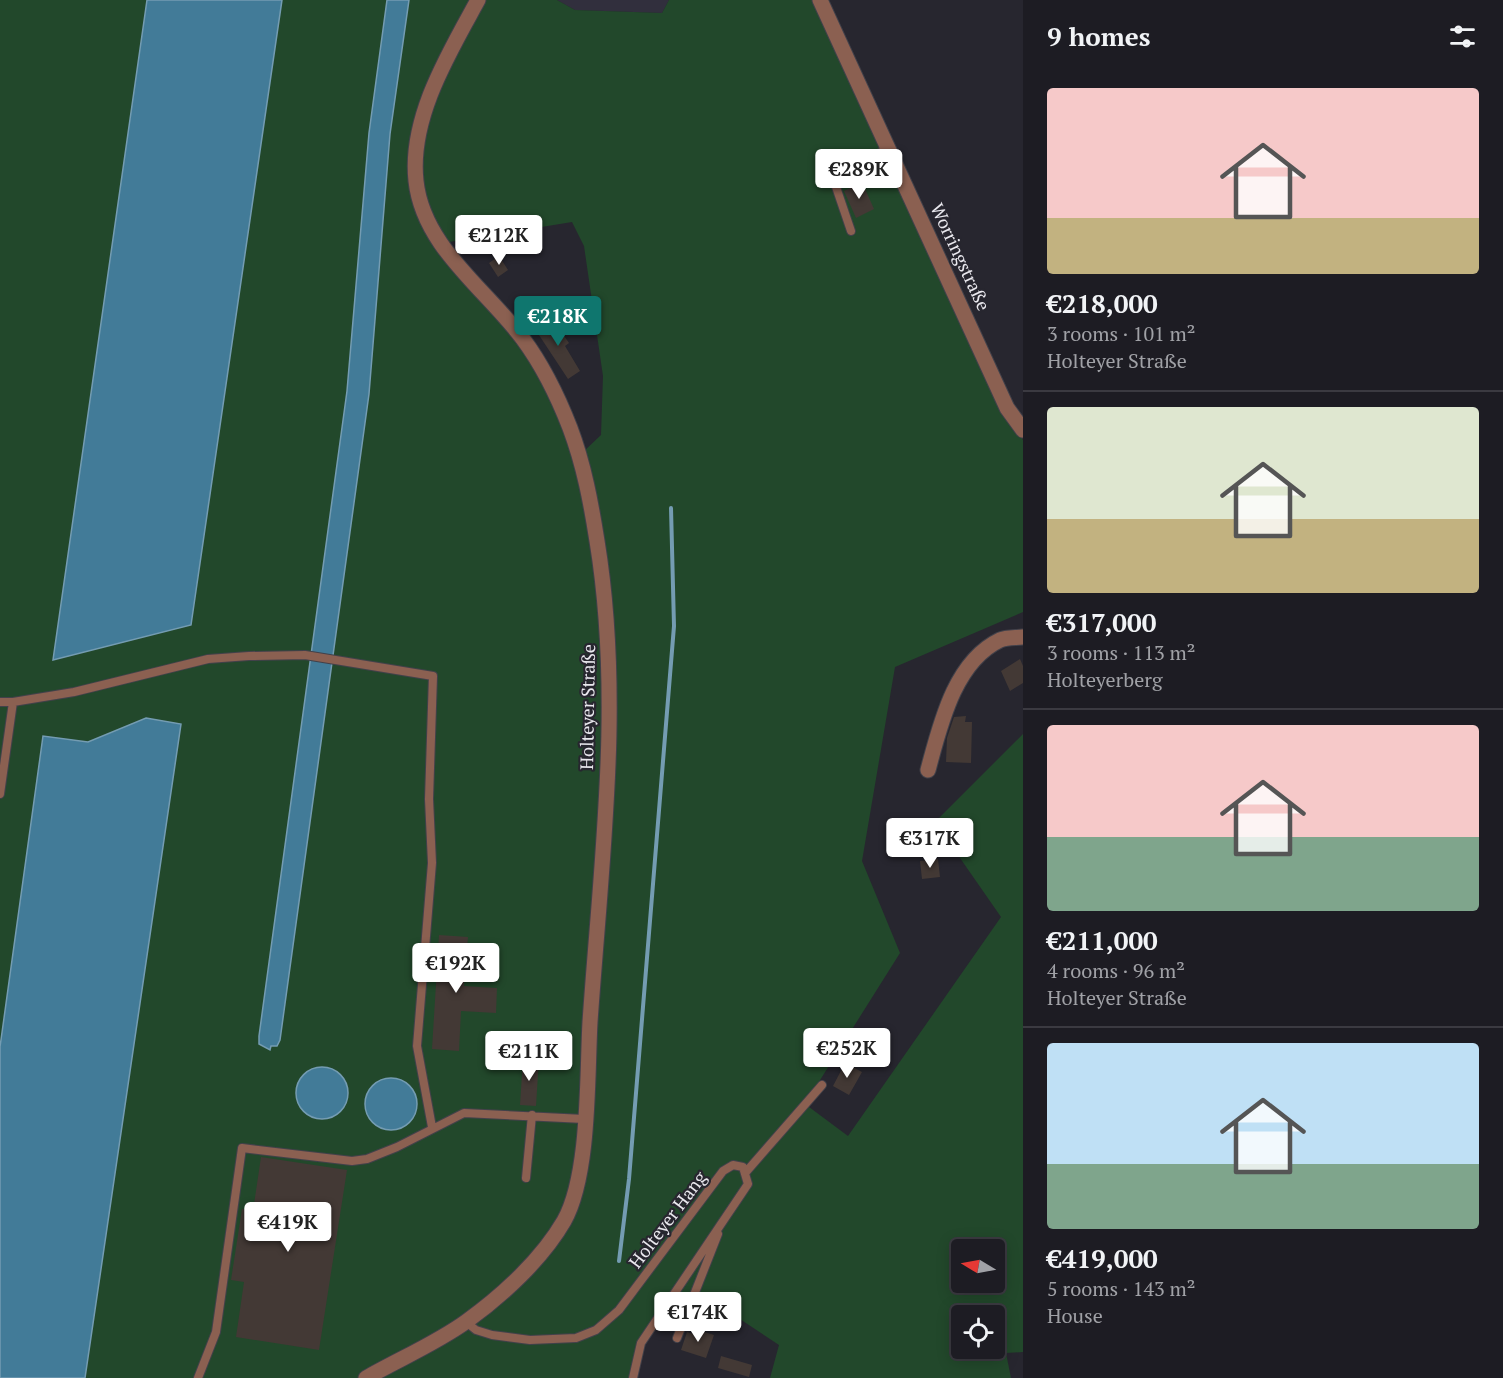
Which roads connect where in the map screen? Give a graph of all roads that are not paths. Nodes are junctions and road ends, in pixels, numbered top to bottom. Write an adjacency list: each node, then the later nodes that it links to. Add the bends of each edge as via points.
1 (478, 0): 13 (street, Holteyer Straße, via 448,55 427,109 415,156 416,184 443,246 523,340 546,377 580,455 593,514 605,587 610,663 607,777)
2 (820, 0): 3 (street, Worringstraße)
3 (888, 148): 4 (lane, via 834,180); 5 (street, Worringstraße, via 1007,408)
4 (851, 231)
5 (1023, 430)
6 (1023, 637): 9 (street, via 1002,639 986,649 967,670 941,722)
7 (0, 702): 8 (lane)
8 (13, 702): 10 (lane); 14 (lane, via 74,692 208,659 305,655 433,676 429,799 432,862 417,1046)
9 (928, 770)
10 (0, 794)
11 (822, 1085): 15 (lane)
12 (532, 1116): 13 (lane); 14 (lane, via 464,1113); 16 (lane)
13 (584, 1119): 18 (street, Holteyer Straße, via 577,1182 565,1220 531,1263)
14 (432, 1127): 20 (lane, via 397,1147 352,1161 242,1148 216,1332)
15 (747, 1172): 17 (lane, via 748,1184); 18 (lane, Holteyer Hang, via 733,1165 723,1171 619,1310 596,1330 576,1338 530,1340 492,1335)
16 (526, 1178)
17 (724, 1219): 19 (lane); 22 (lane, via 641,1343)
18 (466, 1322): 21 (street, Holteyer Straße)
19 (677, 1338)
20 (198, 1378)
21 (366, 1378)
22 (633, 1378)

